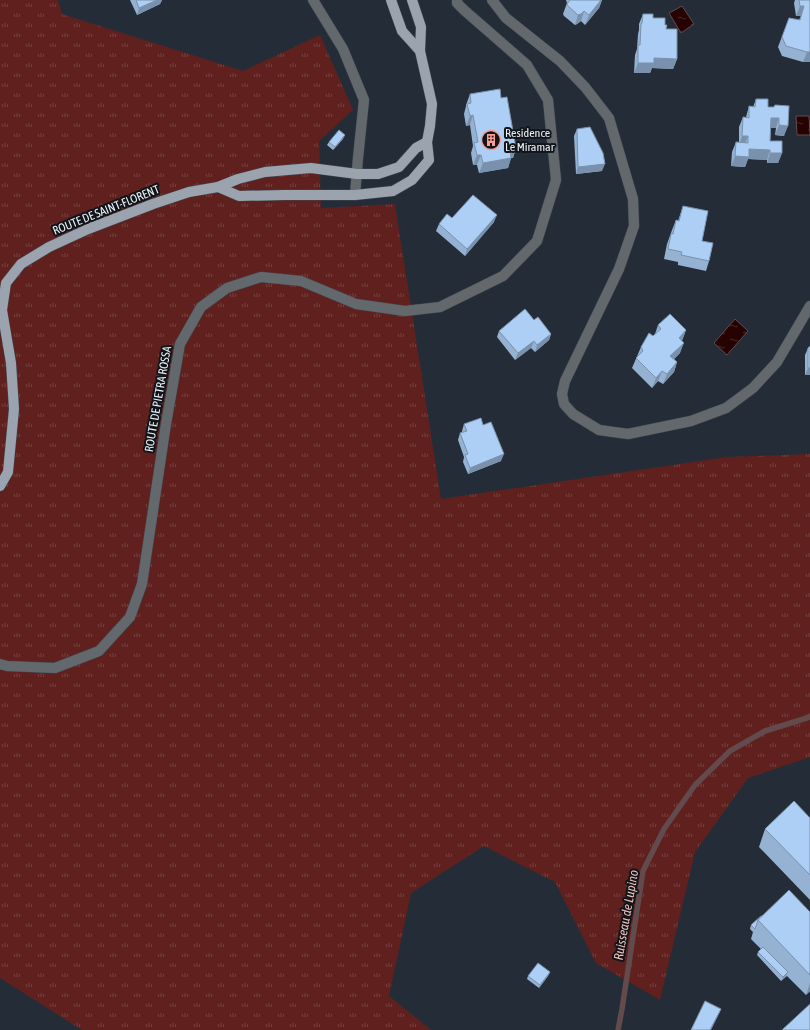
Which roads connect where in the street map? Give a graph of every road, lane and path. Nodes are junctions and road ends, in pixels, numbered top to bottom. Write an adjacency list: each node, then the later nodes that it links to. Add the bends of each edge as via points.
1 (313, 0): 8 (street, via 343,49 364,100)
2 (392, 0): 6 (main road, ROUTE DE SAINT-FLORENT, via 402,31)
3 (412, 0): 6 (main road, ROUTE DE SAINT-FLORENT, via 421,27)
4 (456, 0): 13 (street, ROUTE DE PIETRA ROSSA, via 527,65 548,100 556,180 537,241 503,276 440,307 405,311 356,304 301,281 261,277 227,288 201,307 180,344 142,584 130,618 100,651 55,668)
5 (492, 0): 11 (street, via 506,18 560,61 585,86 609,118 633,199 634,226 619,269 562,394 564,404 573,414 599,430 628,434 691,421 726,408 753,388 777,362)
6 (420, 51): 7 (main road, ROUTE DE SAINT-FLORENT, via 432,104)
7 (427, 142): 8 (main road, ROUTE DE SAINT-FLORENT, via 416,148 399,167 378,174); 10 (main road, ROUTE DE SAINT-FLORENT, via 429,160 412,180 393,191)
8 (357, 174): 9 (main road, ROUTE DE SAINT-FLORENT, via 311,168 265,172 238,179); 10 (street)
9 (218, 188): 10 (main road, ROUTE DE SAINT-FLORENT, via 239,196); 12 (main road, ROUTE DE SAINT-FLORENT, via 189,192 88,229 21,264 6,283 2,310 11,364 14,409 8,472)
10 (355, 195)
11 (810, 306)
12 (0, 486)
13 (0, 664)

